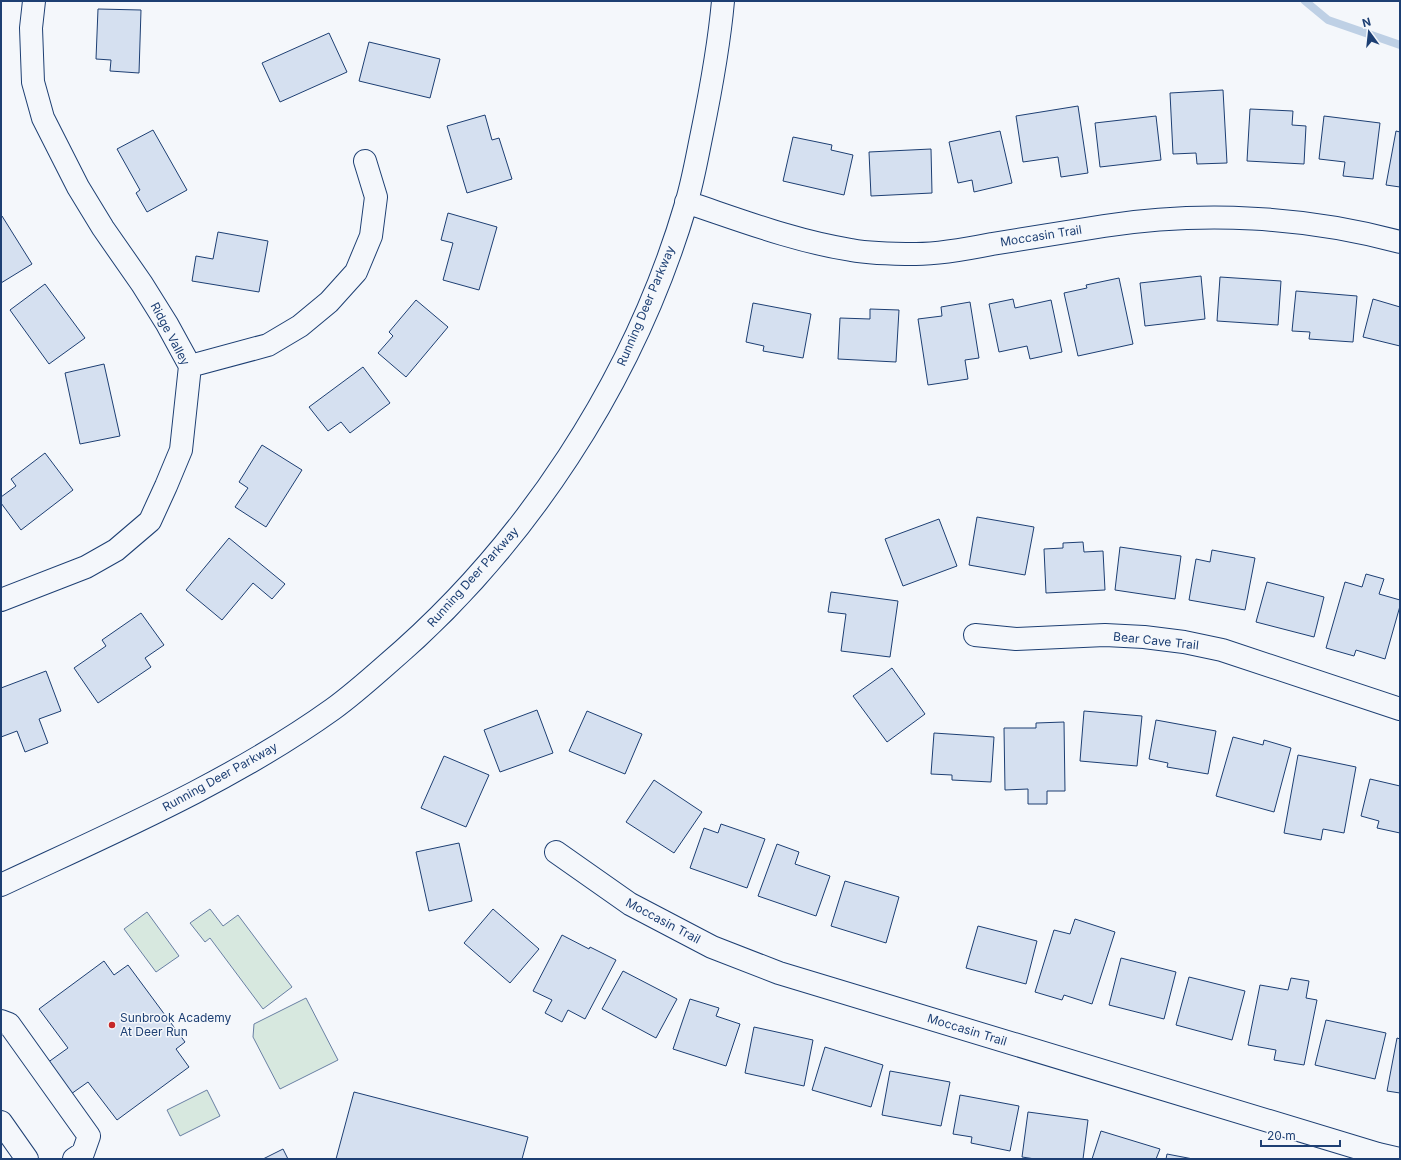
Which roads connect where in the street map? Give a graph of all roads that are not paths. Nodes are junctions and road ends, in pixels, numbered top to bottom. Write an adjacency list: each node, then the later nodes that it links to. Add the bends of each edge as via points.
1 (34, 1): 6 (street, Ridge Valley, via 31,28 33,82 43,118 78,187 142,284)
2 (723, 1): 4 (street, Running Deer Parkway, via 713,81)
3 (364, 161): 6 (street, via 376,197 371,236 356,272 329,302 300,326 268,345)
4 (686, 202): 5 (street, Moccasin Trail, via 820,244 886,253 918,254 965,249 1135,221 1216,217 1317,225); 11 (street, Running Deer Parkway, via 662,272 635,336 616,378 590,423 550,484 509,538 434,622 406,649 342,702 289,738 159,810)
5 (1400, 242)
6 (190, 366): 7 (street, Ridge Valley, via 181,450 150,521 116,550 86,567)
7 (1, 600)
8 (975, 635): 9 (street, Bear Cave Trail, via 1016,639 1105,635 1184,642 1222,650)
9 (1400, 709)
10 (556, 852): 16 (street, Moccasin Trail, via 630,904 712,948 779,973)
11 (1, 885)
12 (1, 1021): 15 (street, via 9,1024 88,1136 83,1153)
13 (1, 1122): 14 (street)
14 (27, 1159)
15 (74, 1159)
16 (1400, 1159)

